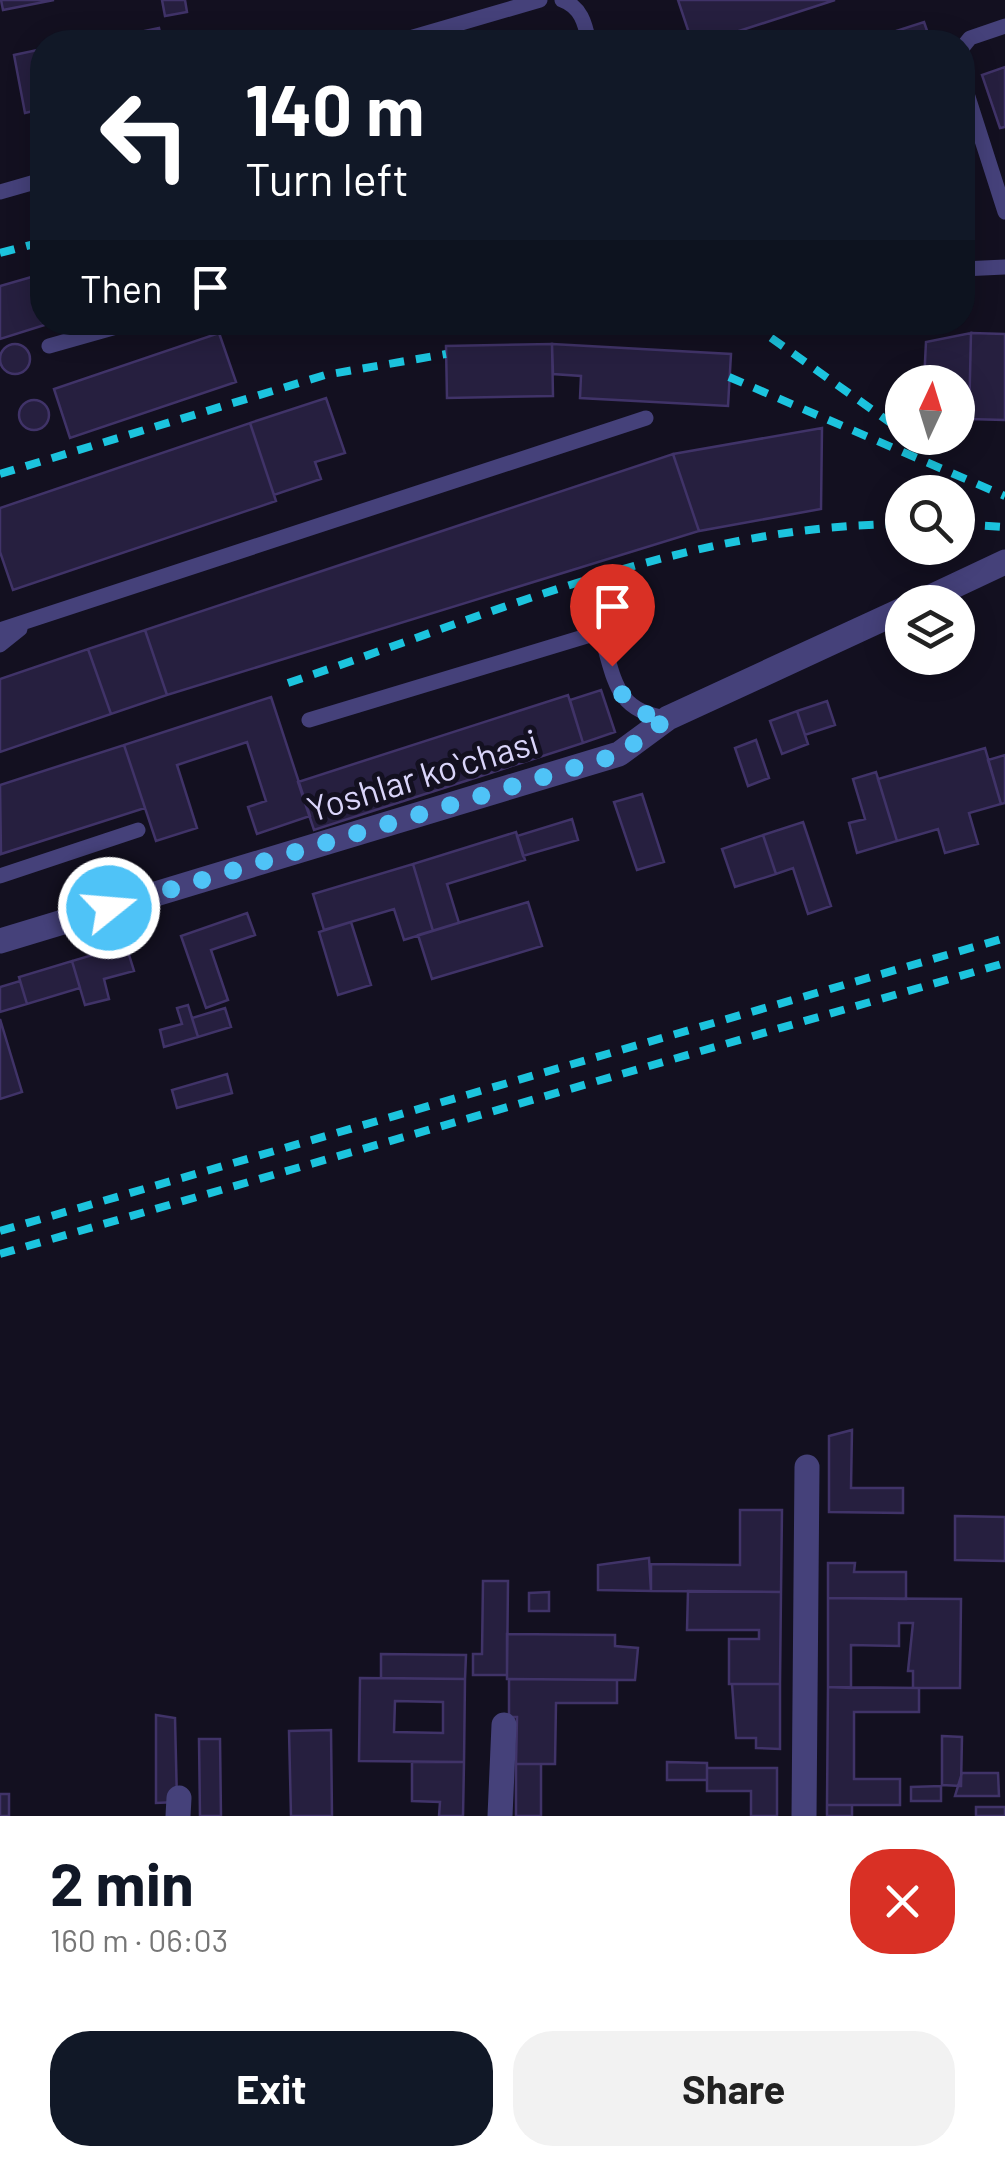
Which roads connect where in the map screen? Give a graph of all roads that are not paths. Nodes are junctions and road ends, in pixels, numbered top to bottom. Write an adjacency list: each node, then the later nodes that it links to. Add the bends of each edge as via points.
1 (540, 0): 4 (lane)
2 (562, 0): 5 (lane, via 579,14)
3 (1005, 26): 6 (lane)
4 (437, 30)
5 (585, 30)
6 (975, 36)
7 (975, 119): 10 (lane)
8 (30, 183): 9 (lane)
9 (0, 192)
10 (1005, 212)
11 (1005, 267): 12 (lane)
12 (975, 269)
13 (88, 335): 14 (lane)
14 (49, 346)
15 (646, 418): 19 (lane)
16 (1005, 562): 17 (street)
17 (956, 585)
18 (885, 618): 22 (street, Yoshlar koʻchasi)
19 (23, 626): 20 (lane); 21 (lane)
20 (0, 630)
21 (0, 645)
22 (668, 718): 23 (lane, via 641,715 624,701 600,632); 26 (street, Yoshlar koʻchasi, via 620,754)
23 (309, 720)
24 (138, 830): 25 (lane)
25 (0, 876)
26 (0, 941)
27 (806, 1466): 30 (street)
28 (504, 1724): 29 (street)
29 (500, 1816)
30 (804, 1816)

